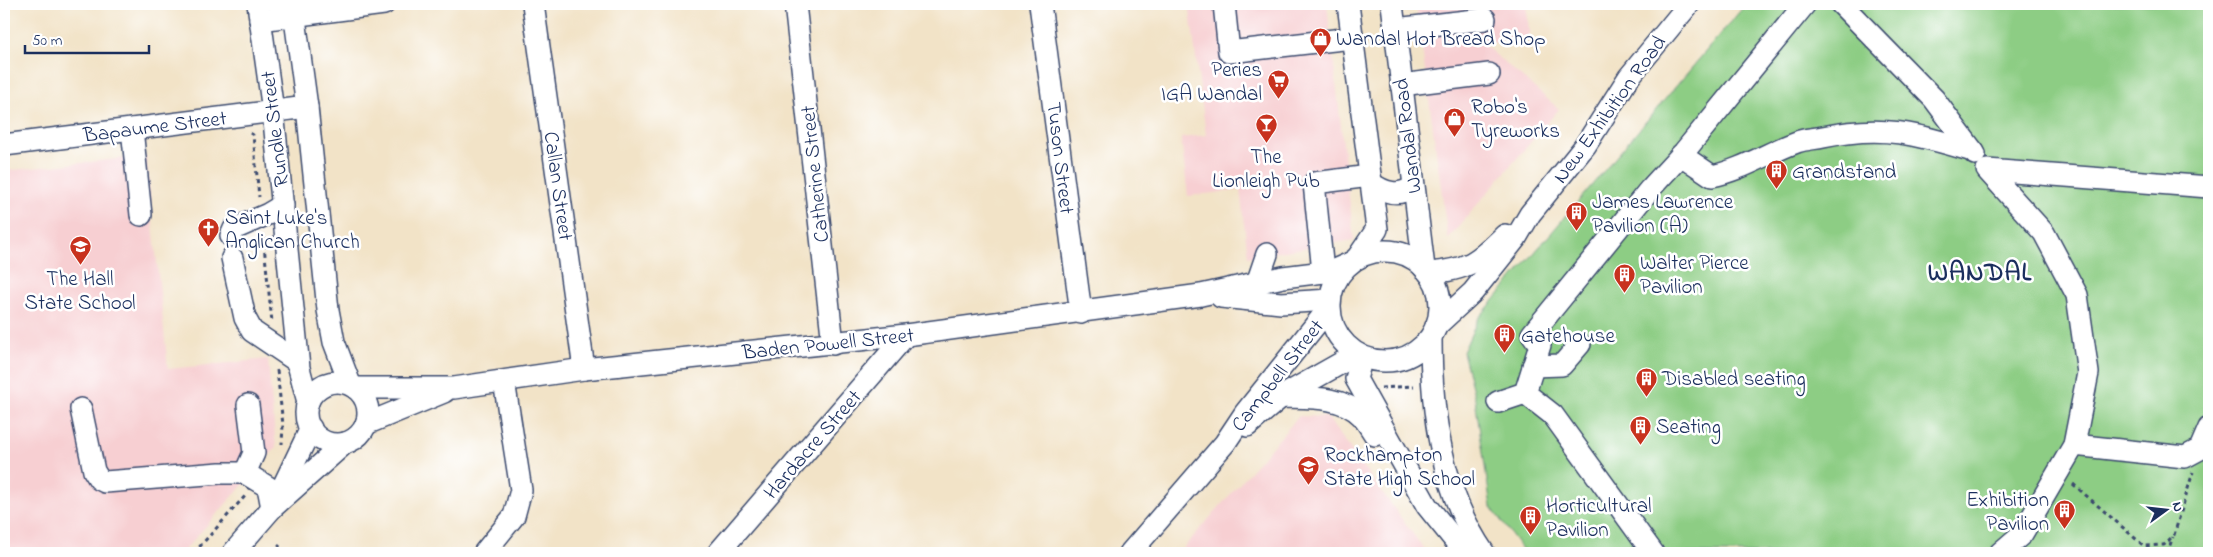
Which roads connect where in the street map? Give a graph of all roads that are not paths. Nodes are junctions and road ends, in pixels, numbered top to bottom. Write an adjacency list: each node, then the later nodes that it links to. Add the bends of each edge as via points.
1 (384, 4): 11 (street)
2 (533, 4): 48 (street, Callan Street)
3 (795, 4): 43 (street, Catherine Street)
4 (1040, 4): 40 (street, Tuson Street)
5 (1224, 4): 15 (street, via 1229,52)
6 (1348, 4): 15 (street, Wandal Road)
7 (1392, 4): 14 (street, Wandal Road)
8 (1689, 4): 29 (street, New Exhibition Road, via 1629,77 1585,146)
9 (1805, 4): 23 (street)
10 (1841, 4): 22 (street, via 1934,99)
11 (293, 9): 12 (street); 18 (street, Rundle Street)
12 (259, 12): 19 (street, Rundle Street)
13 (1485, 19): 14 (street)
14 (1395, 29): 17 (street, Wandal Road)
15 (1352, 38): 25 (street, Wandal Road)
16 (1489, 74): 17 (street)
17 (1401, 85): 26 (street, Wandal Road)
18 (307, 107): 19 (street, Bapaume Street); 50 (street, Rundle Street, via 328,310 334,342)
19 (273, 111): 20 (street, Bapaume Street); 28 (street, Rundle Street)
20 (132, 129): 21 (street, Bapaume Street); 30 (street)
21 (4, 138)
22 (1973, 151): 23 (street, via 1927,137 1890,131 1846,132 1798,142 1732,172 1712,176); 24 (street)
23 (1681, 155): 47 (street, via 1532,334 1540,345)
24 (1987, 170): 27 (street); 63 (street, via 2044,233 2077,295 2088,373)
25 (1371, 179): 26 (street, via 1389,193 1401,193); 34 (street, Wandal Road, via 1377,229); 36 (street, via 1314,183)
26 (1413, 187): 35 (street, Wandal Road)
27 (2209, 187)
28 (283, 205): 31 (street, via 234,229); 46 (street, Rundle Street)
29 (1530, 214): 35 (street, New Exhibition Road, via 1477,261 1454,271); 41 (street, New Exhibition Road, via 1516,238 1473,292)
30 (141, 215)
31 (231, 236)
32 (1267, 254): 37 (street)
33 (232, 258): 46 (street, via 245,318 252,331)
34 (1354, 260): 35 (street, via 1372,252 1386,251 1413,259); 36 (street, Baden Powell Street); 39 (street, via 1333,286)
35 (1426, 270): 41 (street, via 1436,286 1439,299 1440,313)
36 (1323, 272): 37 (street, Baden Powell Street)
37 (1257, 283): 38 (street, Baden Powell Street)
38 (1201, 295): 39 (street, Baden Powell Street); 40 (street, Baden Powell Street)
39 (1330, 304): 45 (street, via 1333,326 1343,342); 62 (street, Campbell Street, via 1244,413)
40 (1081, 313): 42 (street, Baden Powell Street)
41 (1434, 332): 45 (street, via 1421,348 1400,359 1376,361); 72 (street, via 1431,386 1441,447 1454,494 1471,536)
42 (906, 335): 43 (street, Baden Powell Street); 69 (street, Hardacre Street)
43 (833, 344): 48 (street, Baden Powell Street)
44 (1580, 344): 47 (street, via 1562,365)
45 (1359, 356): 53 (street, Campbell Street); 65 (street, via 1356,379)
46 (298, 362): 54 (street, Rundle Street)
47 (1533, 366): 52 (street)
48 (584, 369): 49 (street, Baden Powell Street)
49 (504, 381): 51 (street, Baden Powell Street); 68 (street, via 521,490 514,516)
50 (353, 386): 51 (street, Baden Powell Street); 54 (street, via 342,382 325,384 312,394); 58 (street, via 366,400)
51 (454, 388): 58 (street, Baden Powell Street)
52 (1525, 393): 55 (street); 73 (street, via 1553,415)
53 (1281, 396): 62 (street, Campbell Street); 65 (street, via 1345,403 1362,416)
54 (308, 402): 59 (street, via 306,410)
55 (1498, 402)
56 (248, 405): 64 (street, via 254,453)
57 (82, 409): 64 (street, via 94,471 98,479 105,482)
58 (366, 424): 61 (street, via 355,438)
59 (310, 428): 61 (street, via 325,441); 66 (street)
60 (2209, 428): 63 (street, via 2200,449 2185,457)
61 (345, 443): 66 (street)
62 (1225, 443): 70 (street, Campbell Street)
63 (2074, 445): 74 (street, via 2022,534)
64 (245, 473): 66 (street, via 268,487)
65 (1427, 506): 71 (street)
66 (272, 508): 67 (street)
67 (233, 553)
68 (484, 553)
69 (718, 553)
70 (1130, 553)
71 (1465, 553)
72 (1484, 553)
73 (1653, 553)
74 (2000, 553)

